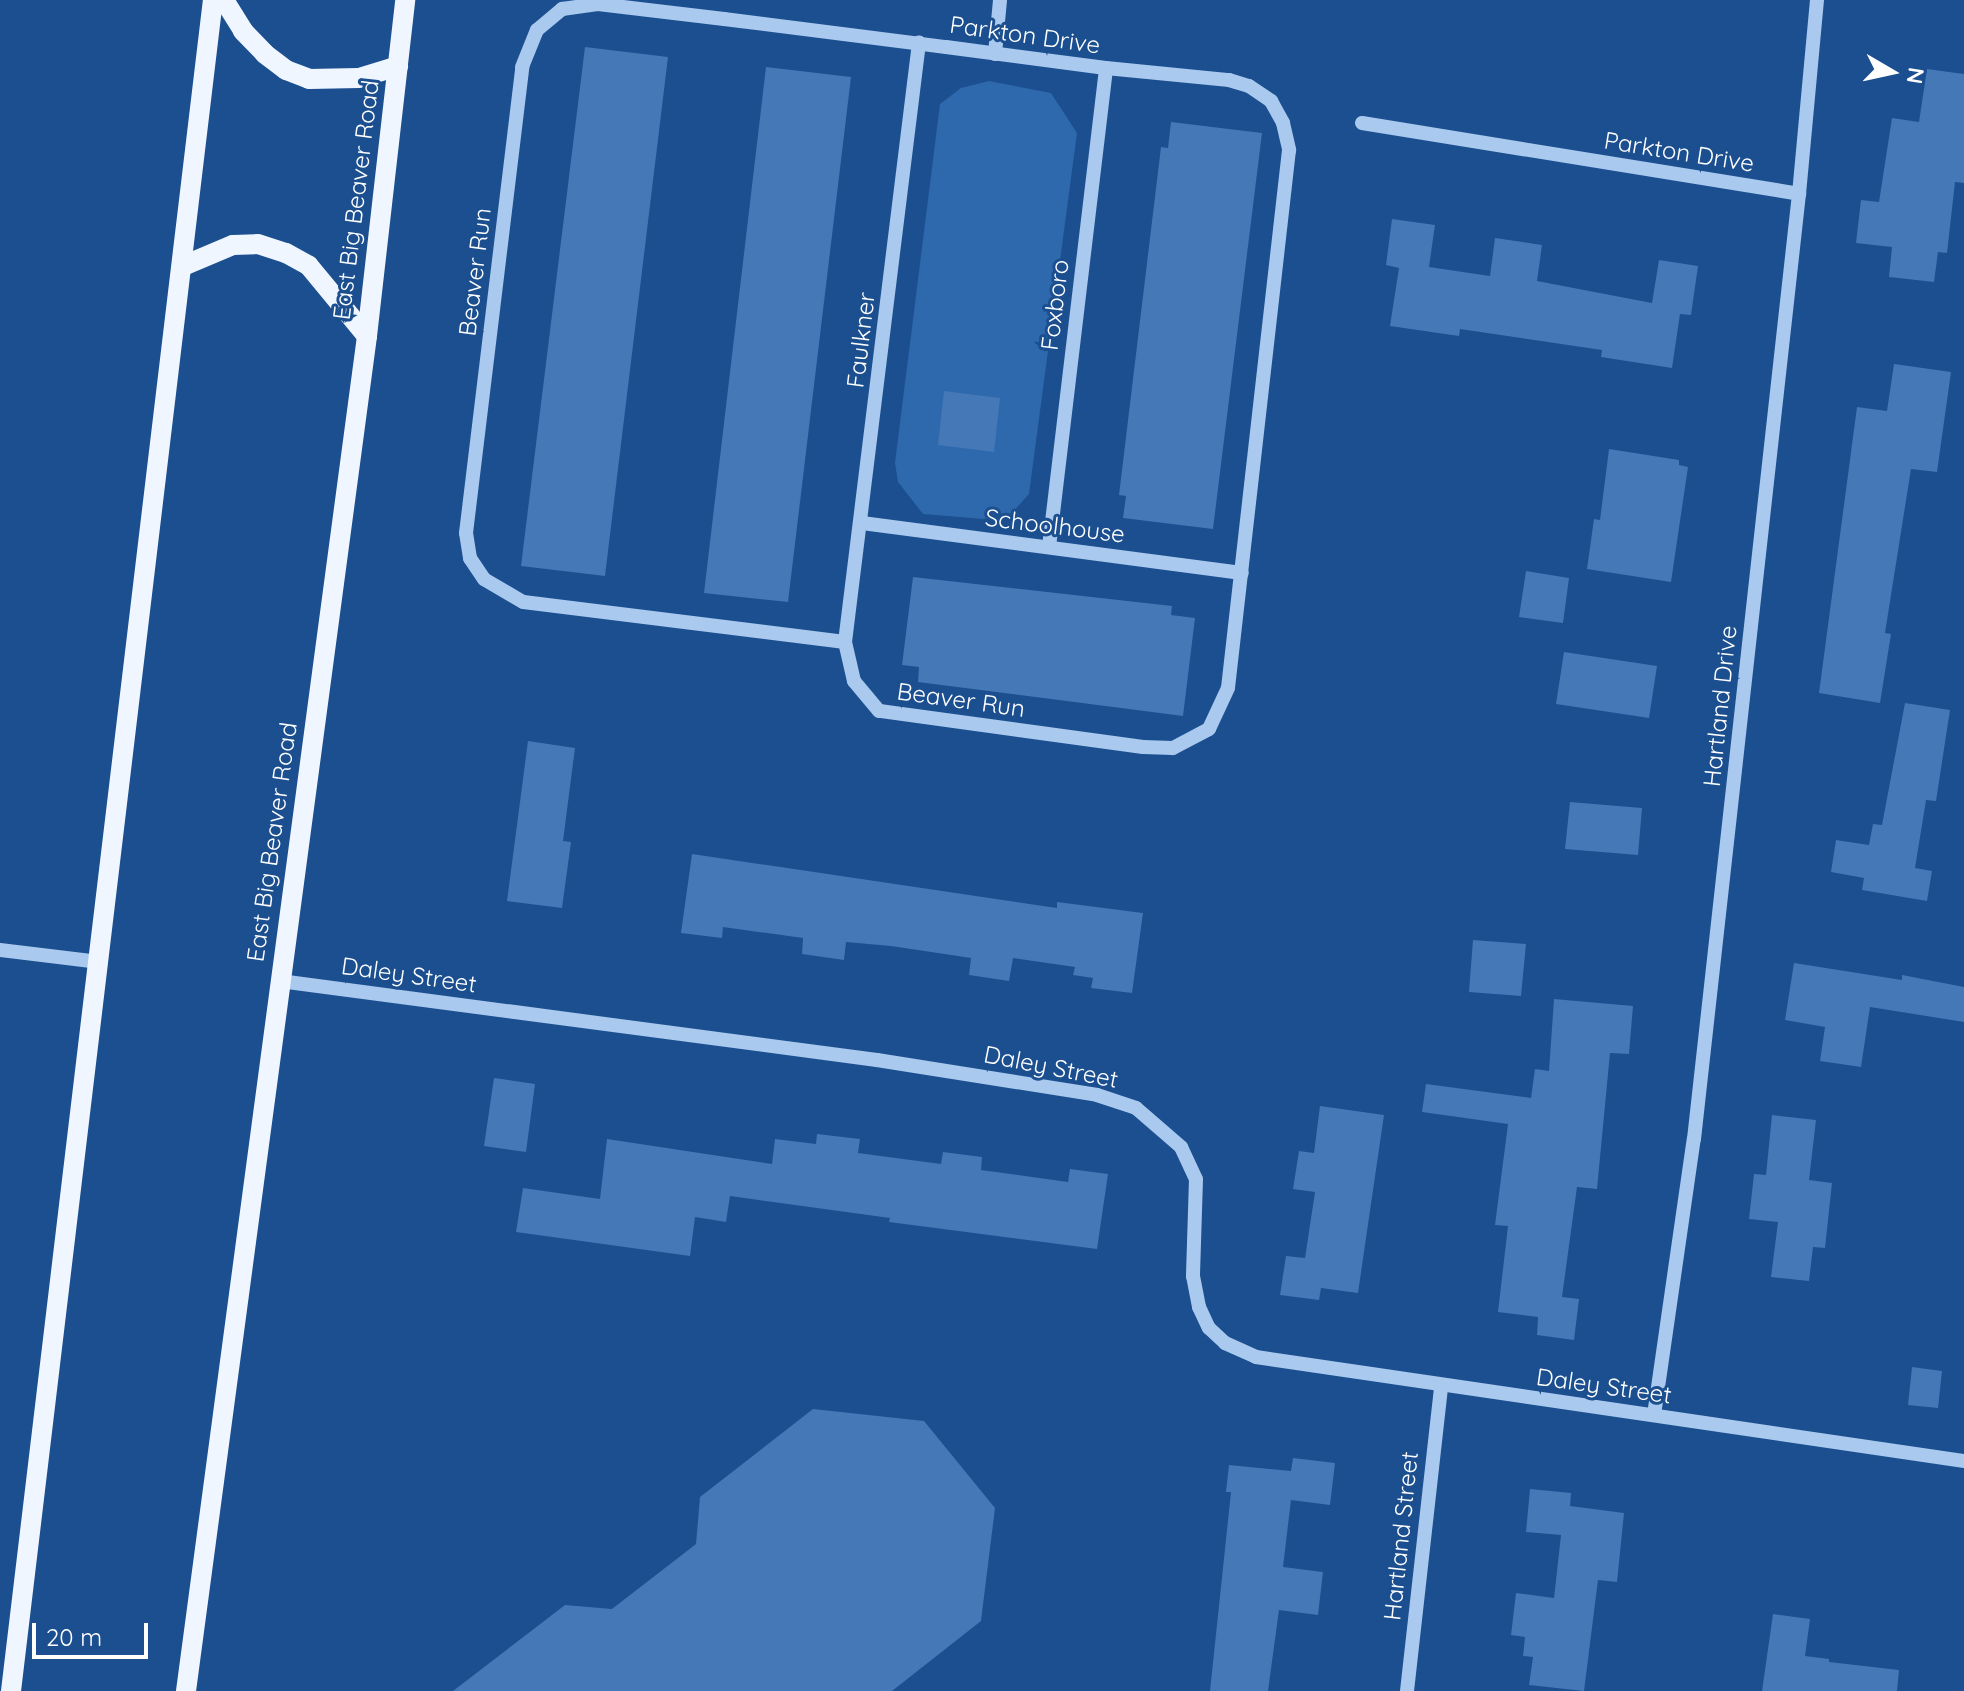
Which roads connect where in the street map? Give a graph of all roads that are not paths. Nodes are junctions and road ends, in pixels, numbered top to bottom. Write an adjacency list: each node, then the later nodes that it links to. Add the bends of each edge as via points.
1 (213, 0): 14 (main road)
2 (224, 0): 9 (main road, via 265,54 309,79 359,78)
3 (405, 0): 9 (main road, East Big Beaver Road)
4 (1000, 0): 8 (street)
5 (1817, 0): 13 (street, Hartland Drive)
6 (537, 30): 7 (street, Parkton Drive, via 562,9 598,4); 19 (street, Beaver Run, via 520,82 466,533 470,558 484,579 523,602)
7 (919, 43): 8 (street, Parkton Drive); 16 (street, Faulkner)
8 (995, 54): 10 (street, Parkton Drive)
9 (398, 66): 15 (main road, East Big Beaver Road)
10 (1106, 68): 11 (street, Parkton Drive, via 1229,80); 17 (street, Foxboro)
11 (1271, 101): 18 (street, Beaver Run, via 1289,150)
12 (1362, 123): 13 (street, Parkton Drive)
13 (1799, 194): 24 (street, Hartland Drive, via 1694,1139)
14 (183, 266): 15 (main road, via 233,245 258,244 286,253 309,266); 21 (main road)
15 (367, 336): 22 (main road, East Big Beaver Road)
16 (862, 523): 17 (street, Schoolhouse); 19 (street, Faulkner)
17 (1049, 547): 18 (street, Schoolhouse)
18 (1242, 573): 19 (street, Beaver Run, via 1228,688 1209,729 1173,748 879,711 854,681)
19 (845, 642)
20 (0, 950): 21 (street)
21 (99, 962): 26 (main road)
22 (280, 981): 23 (street, Daley Street, via 1000,1078 1097,1095 1136,1108 1181,1147 1196,1179 1193,1276 1209,1328 1225,1343 1256,1357); 27 (main road, East Big Beaver Road)
23 (1441, 1386): 24 (street, Daley Street); 28 (street, Hartland Street)
24 (1654, 1415): 25 (street, Daley Street)
25 (1964, 1461)
26 (11, 1691)
27 (186, 1691)
28 (1407, 1691)

